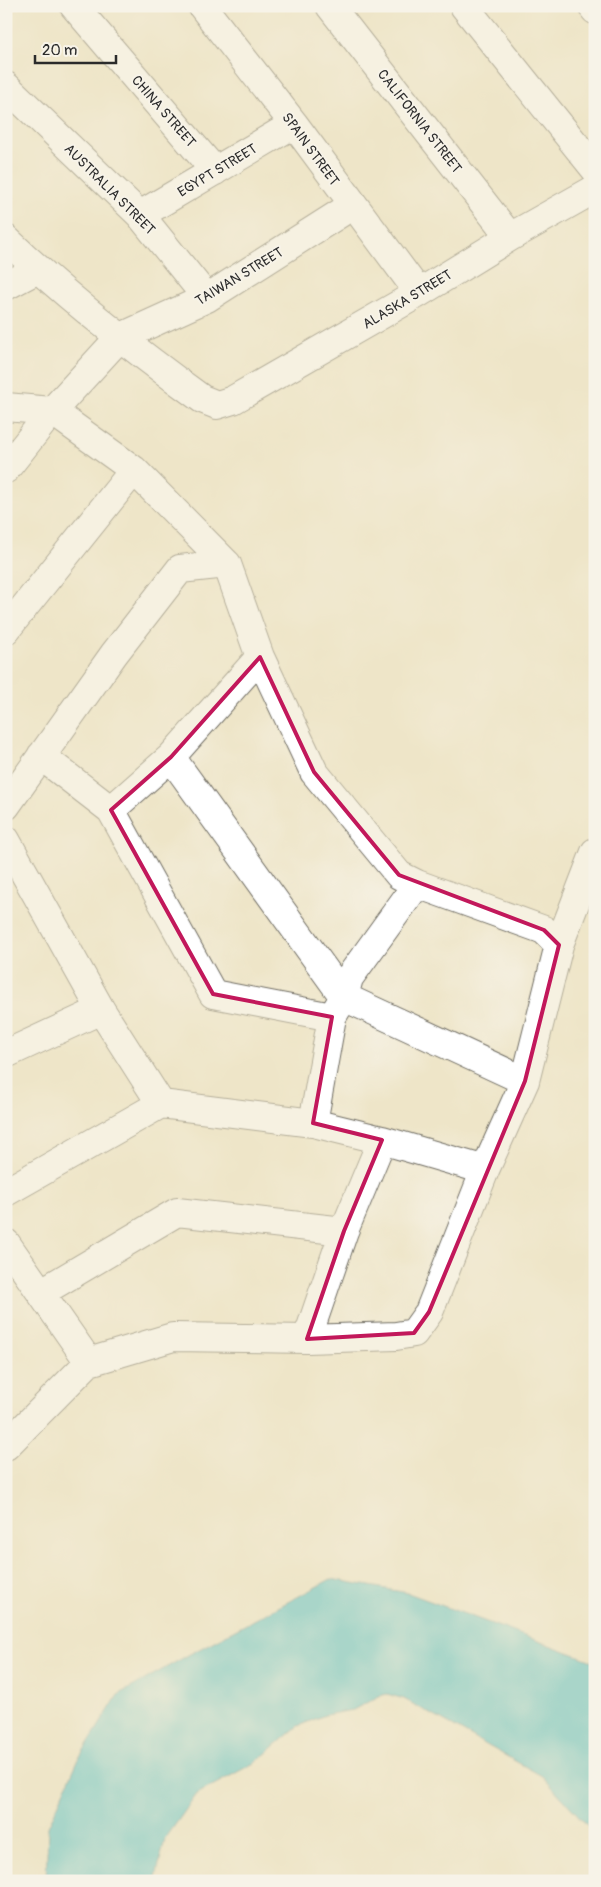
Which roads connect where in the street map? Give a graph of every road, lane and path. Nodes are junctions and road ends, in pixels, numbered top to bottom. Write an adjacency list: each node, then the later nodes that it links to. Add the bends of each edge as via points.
1 (74, 6): 10 (street, CHINA STREET)
2 (202, 6): 8 (street, SPAIN STREET)
3 (330, 6): 14 (street, CALIFORNIA STREET)
4 (464, 6): 9 (street)
5 (592, 6): 6 (street)
6 (595, 10)
7 (6, 86): 13 (street, AUSTRALIA STREET)
8 (294, 124): 10 (street, EGYPT STREET); 12 (street, SPAIN STREET)
9 (595, 169)
10 (215, 171): 13 (street, EGYPT STREET)
11 (595, 189): 14 (street, ALASKA STREET)
12 (353, 205): 18 (street, SPAIN STREET); 19 (street, TAIWAN STREET)
13 (140, 215): 19 (street, AUSTRALIA STREET)
14 (510, 237): 18 (street, ALASKA STREET)
15 (6, 239): 16 (street)
16 (38, 269): 17 (street); 20 (street)
17 (6, 286)
18 (419, 292): 20 (street, ALASKA STREET, via 233,400 217,406 202,399)
19 (207, 298): 20 (street, TAIWAN STREET)
20 (119, 338): 22 (street)
21 (6, 407): 22 (street)
22 (52, 411): 23 (street); 24 (street)
23 (6, 469)
24 (134, 470): 25 (street); 26 (street)
25 (227, 564): 27 (street); 28 (street, via 180,568)
26 (6, 630)
27 (260, 657): 29 (street); 34 (street, via 314,772 399,875)
28 (41, 756): 30 (street); 31 (street)
29 (171, 757): 31 (street); 36 (street)
30 (6, 806)
31 (112, 810): 36 (street, via 213,994)
32 (6, 840): 37 (street)
33 (595, 852): 35 (street)
34 (418, 884): 35 (street, via 544,930); 36 (street, via 349,978)
35 (559, 945): 39 (street)
36 (338, 1007): 39 (street); 41 (street)
37 (101, 1010): 38 (street); 40 (street)
38 (6, 1054)
39 (525, 1081): 43 (street)
40 (161, 1104): 41 (street); 44 (street)
41 (313, 1124): 42 (street)
42 (382, 1140): 43 (street); 45 (street)
43 (485, 1170): 48 (street, via 429,1312 414,1333)
44 (6, 1192)
45 (344, 1231): 47 (street, via 177,1212); 48 (street)
46 (6, 1243): 47 (street)
47 (42, 1292): 49 (street)
48 (307, 1339): 49 (street, via 173,1337)
49 (89, 1362): 50 (street)
50 (6, 1446)

